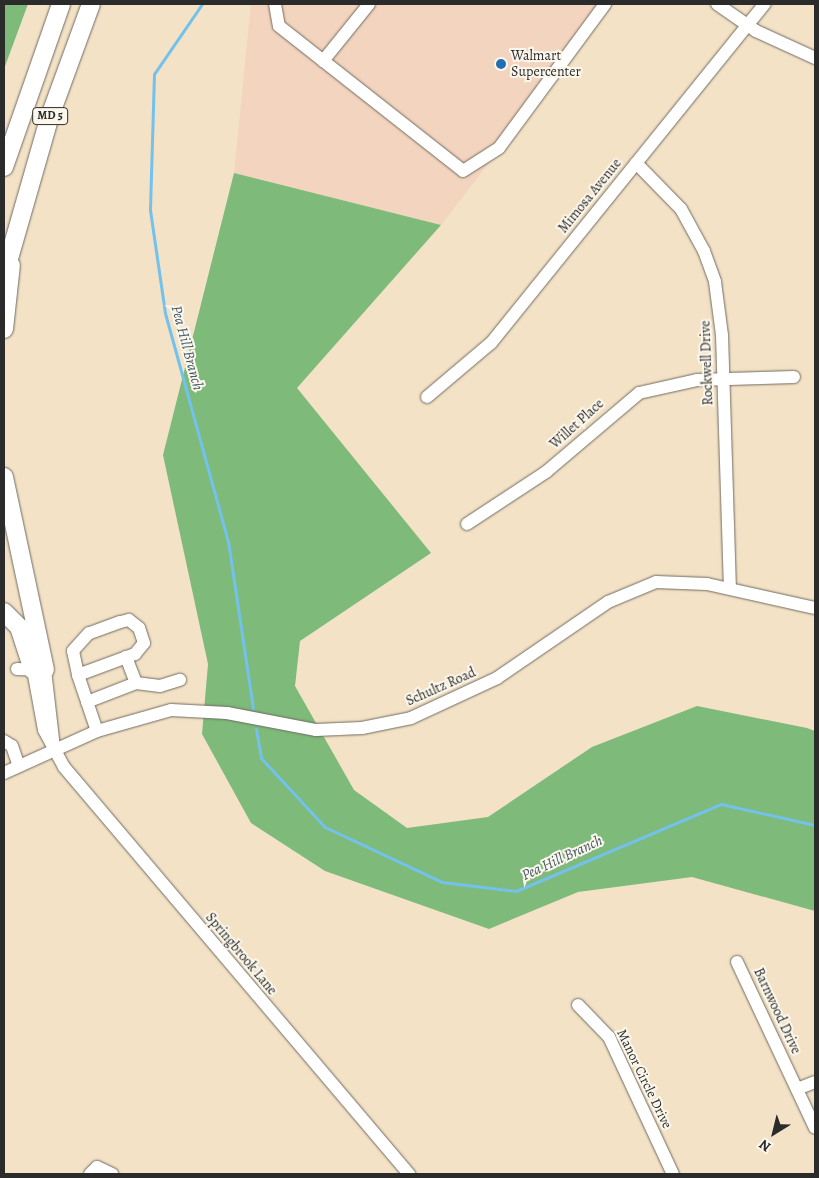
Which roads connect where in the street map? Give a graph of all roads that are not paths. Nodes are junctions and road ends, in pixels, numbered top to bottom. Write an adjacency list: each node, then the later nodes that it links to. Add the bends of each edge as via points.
1 (61, 4): 12 (highway, MD 5)
2 (91, 4): 13 (highway, MD 5, via 50,116)
3 (275, 4): 10 (street, via 278,26)
4 (369, 4): 10 (street)
5 (605, 4): 10 (street, via 499,148 463,172)
6 (717, 4): 8 (street)
7 (765, 4): 8 (street, Mimosa Avenue)
8 (748, 25): 9 (street); 11 (street, Mimosa Avenue)
9 (815, 58)
10 (323, 61)
11 (636, 163): 17 (street, Rockwell Drive, via 681,209 711,267 719,302); 18 (street, Mimosa Avenue, via 492,343)
12 (4, 167)
13 (15, 230): 14 (highway, MD 5); 15 (highway)
14 (4, 276)
15 (4, 329)
16 (794, 376): 17 (street, Willet Place)
17 (720, 381): 20 (street, Willet Place, via 697,380 639,393 546,472); 21 (street, Rockwell Drive)
18 (427, 397)
19 (4, 477): 25 (highway)
20 (467, 524)
21 (730, 588): 22 (street, Schultz Road); 30 (street, Schultz Road, via 670,581 624,593 497,678 399,722 306,730 227,713 171,710)
22 (815, 608)
23 (4, 612): 25 (highway, via 20,626)
24 (126, 657): 26 (street); 26 (street, via 144,642 139,628 129,620 81,638 72,656); 28 (street)
25 (32, 670): 32 (street)
26 (78, 675): 29 (street)
27 (180, 680): 28 (street, via 160,686)
28 (136, 683): 29 (street)
29 (87, 702): 30 (street)
30 (97, 730): 32 (street, Schultz Road)
31 (4, 740): 33 (street, via 12,746)
32 (54, 750): 33 (street, Schultz Road); 42 (street, Springbrook Lane, via 137,855)
33 (19, 766): 34 (street, Schultz Road)
34 (4, 773)
35 (737, 962): 38 (street, Barnwood Drive)
36 (578, 1005): 43 (street, Manor Circle Drive, via 609,1037)
37 (815, 1082): 38 (street)
38 (797, 1089): 39 (street, Barnwood Drive)
39 (815, 1128)
40 (90, 1174): 41 (street, via 97,1167)
41 (112, 1174)
42 (409, 1174)
43 (673, 1174)

